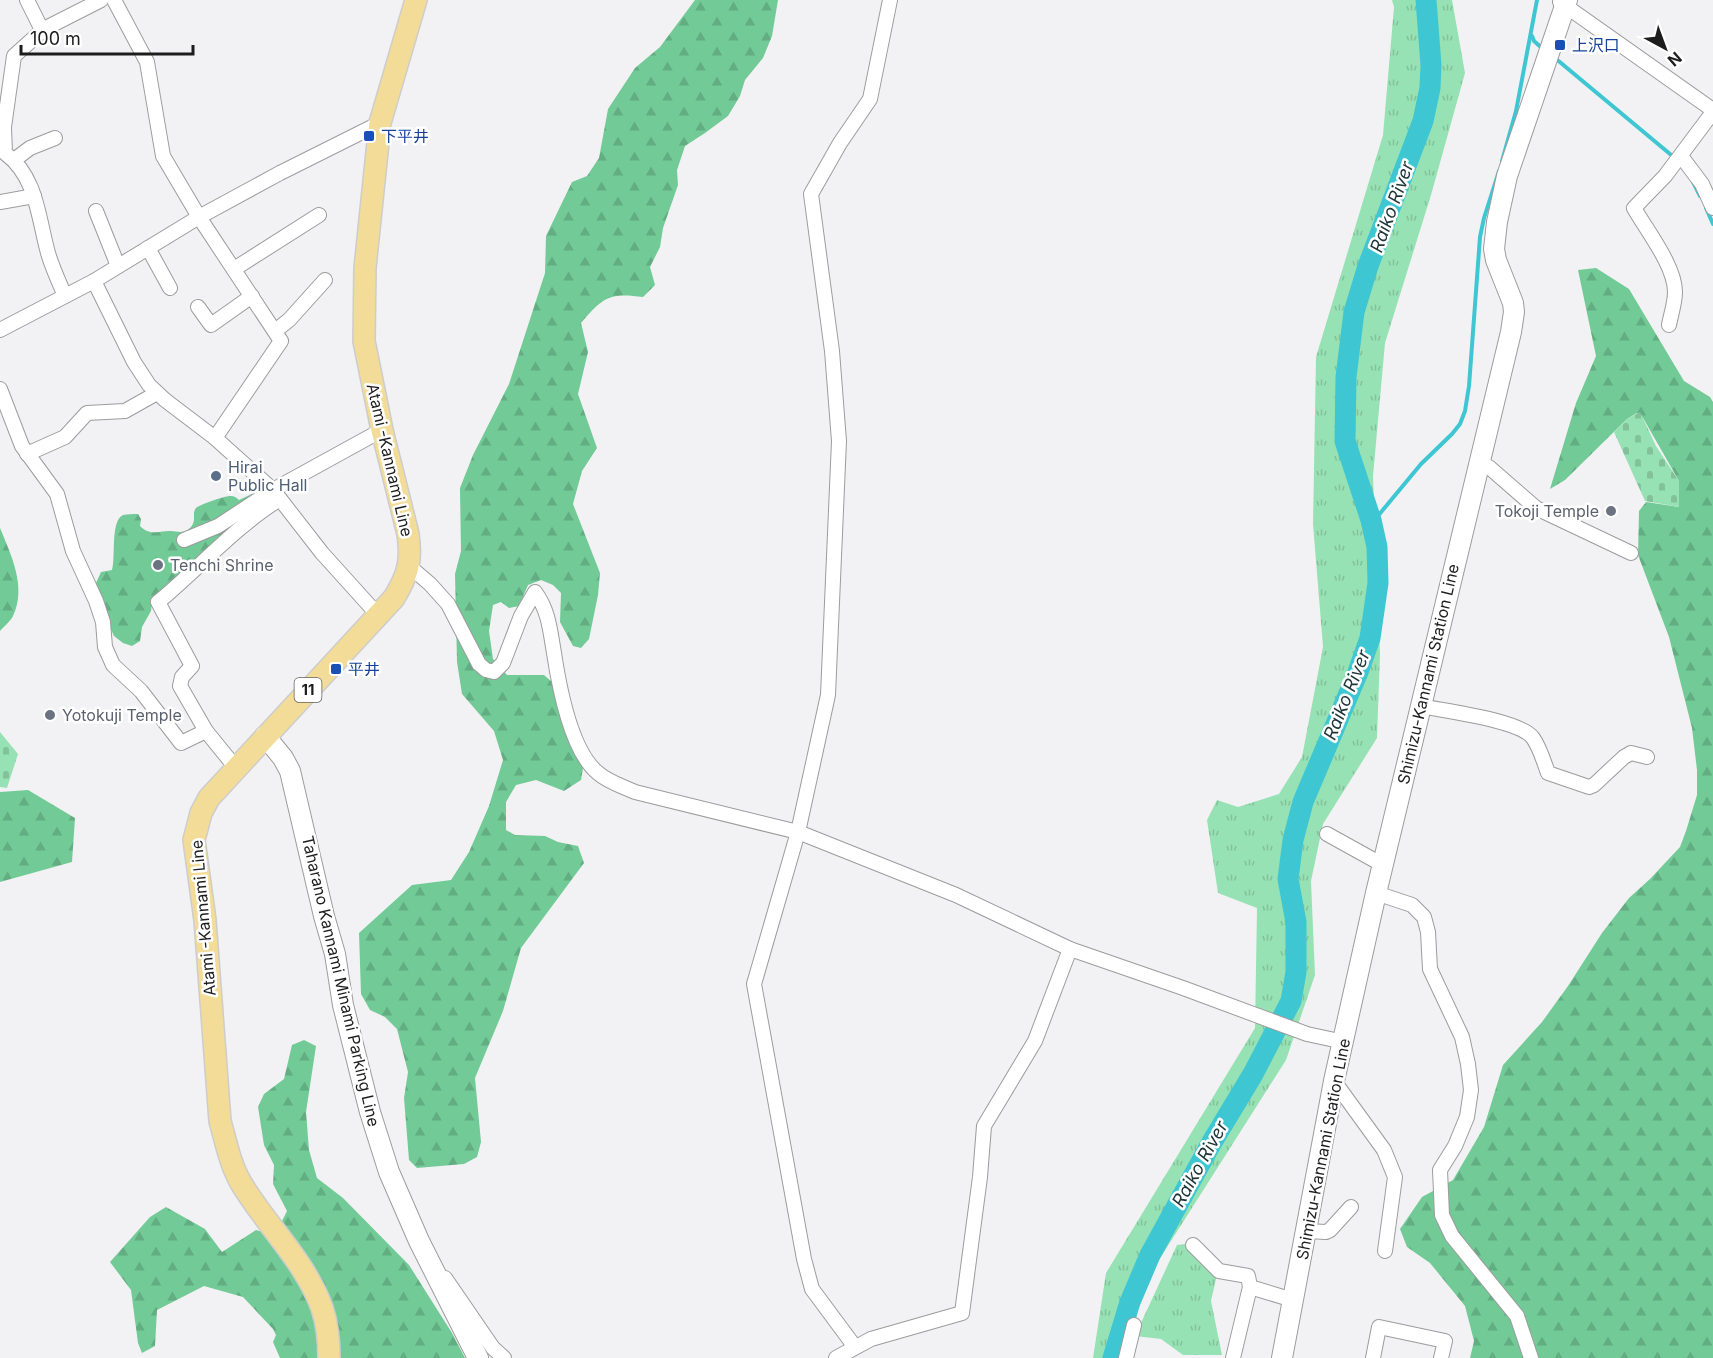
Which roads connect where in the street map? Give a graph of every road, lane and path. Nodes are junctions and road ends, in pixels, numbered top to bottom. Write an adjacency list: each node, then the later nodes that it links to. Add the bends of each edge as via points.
1 (27, 0): 7 (street)
2 (100, 0): 7 (street)
3 (114, 0): 18 (street, via 147,62 163,156)
4 (416, 0): 9 (main road, Atami -Kannami Line / 11)
5 (890, 0): 48 (street, via 870,99 811,194 832,351 839,441 828,695)
6 (1563, 2): 8 (street); 37 (main road, Shimizu-Kannami Station Line, via 1507,176 1497,222 1494,249 1514,312)
7 (42, 30): 11 (street, via 14,56 4,127)
8 (1713, 111): 12 (street)
9 (380, 123): 18 (street); 34 (main road, Atami -Kannami Line / 11, via 365,268 364,341)
10 (55, 138): 11 (street)
11 (6, 155): 13 (street, via 29,183)
12 (1681, 156): 15 (street, via 1702,184); 28 (street, via 1634,208 1674,281)
13 (34, 196): 14 (street); 25 (street, via 48,254)
14 (0, 202)
15 (1713, 208)
16 (96, 211): 20 (street)
17 (319, 215): 21 (street)
18 (199, 217): 19 (street); 21 (street)
19 (148, 248): 20 (street); 24 (street)
20 (118, 266): 23 (street)
21 (234, 269): 26 (street)
22 (325, 280): 30 (street)
23 (94, 281): 25 (street); 32 (street, via 134,362)
24 (170, 288)
25 (65, 296): 29 (street)
26 (252, 296): 27 (street, via 211,325); 30 (street)
27 (198, 307)
28 (1669, 325)
29 (0, 330)
30 (274, 331): 35 (street, via 281,341)
31 (0, 389): 33 (street)
32 (157, 393): 35 (street); 36 (street, via 125,411 87,414 65,437)
33 (6, 420): 36 (street)
34 (382, 430): 38 (street); 41 (main road, Atami -Kannami Line / 11, via 408,534)
35 (215, 438): 38 (street)
36 (27, 454): 44 (street, via 57,494 73,551 103,622 105,647 113,665 141,691 181,742)
37 (1479, 461): 40 (street, via 1536,508); 43 (main road, Shimizu-Kannami Station Line)
38 (277, 495): 39 (street); 42 (street); 44 (street, via 158,602 192,666 180,686)
39 (184, 540)
40 (1631, 553)
41 (409, 566): 42 (main road, Atami -Kannami Line / 11, via 394,598); 48 (street, via 448,604 479,664 494,672 503,663 534,592 545,608 572,728 583,755 597,773 635,792)
42 (378, 615): 45 (main road, Atami -Kannami Line / 11)
43 (1421, 706): 46 (street, via 1498,721 1524,731 1533,739 1548,773 1589,787 1631,753); 50 (main road, Shimizu-Kannami Station Line)
44 (206, 731): 47 (street)
45 (265, 736): 47 (main road, Atami -Kannami Line / 11); 59 (main road, Taharano Kannami Minami Parking Line, via 291,771 370,1112 389,1172)
46 (1647, 757)
47 (236, 768): 64 (main road, Atami -Kannami Line / 11, via 209,798 194,840 205,920 220,1121 240,1181 297,1262 322,1308)
48 (798, 832): 52 (street, via 956,895); 63 (street, via 754,984 812,1289)
49 (1327, 834): 50 (street)
50 (1383, 865): 51 (main road, Shimizu-Kannami Station Line)
51 (1376, 893): 53 (main road, Shimizu-Kannami Station Line); 73 (street, via 1412,905 1424,917 1430,969 1462,1037 1466,1055 1471,1090 1467,1117 1440,1170 1442,1215 1452,1236 1517,1316)
52 (1070, 950): 53 (street, via 1307,1034); 63 (street, via 1035,1041 984,1126 962,1312)
53 (1344, 1042): 54 (main road, Shimizu-Kannami Station Line)
54 (1334, 1081): 56 (main road, Shimizu-Kannami Station Line); 58 (street, via 1384,1150 1395,1177)
55 (1351, 1207): 56 (street, via 1330,1230)
56 (1306, 1231): 61 (main road, Shimizu-Kannami Station Line)
57 (1193, 1245): 60 (street, via 1220,1271 1248,1276)
58 (1385, 1251)
59 (435, 1275): 65 (main road, Taharano Kannami Minami Parking Line); 66 (street, via 446,1278 486,1340)
60 (1250, 1287): 61 (street); 69 (street)
61 (1293, 1300): 70 (main road, Shimizu-Kannami Station Line)
62 (1134, 1325): 68 (street)
63 (855, 1347): 67 (street)
64 (329, 1358)
65 (478, 1358)
66 (504, 1358)
67 (836, 1358)
68 (1126, 1358)
69 (1233, 1358)
70 (1282, 1358)
71 (1373, 1358): 72 (street, via 1379,1327 1445,1341)
72 (1441, 1358)
73 (1531, 1358)

